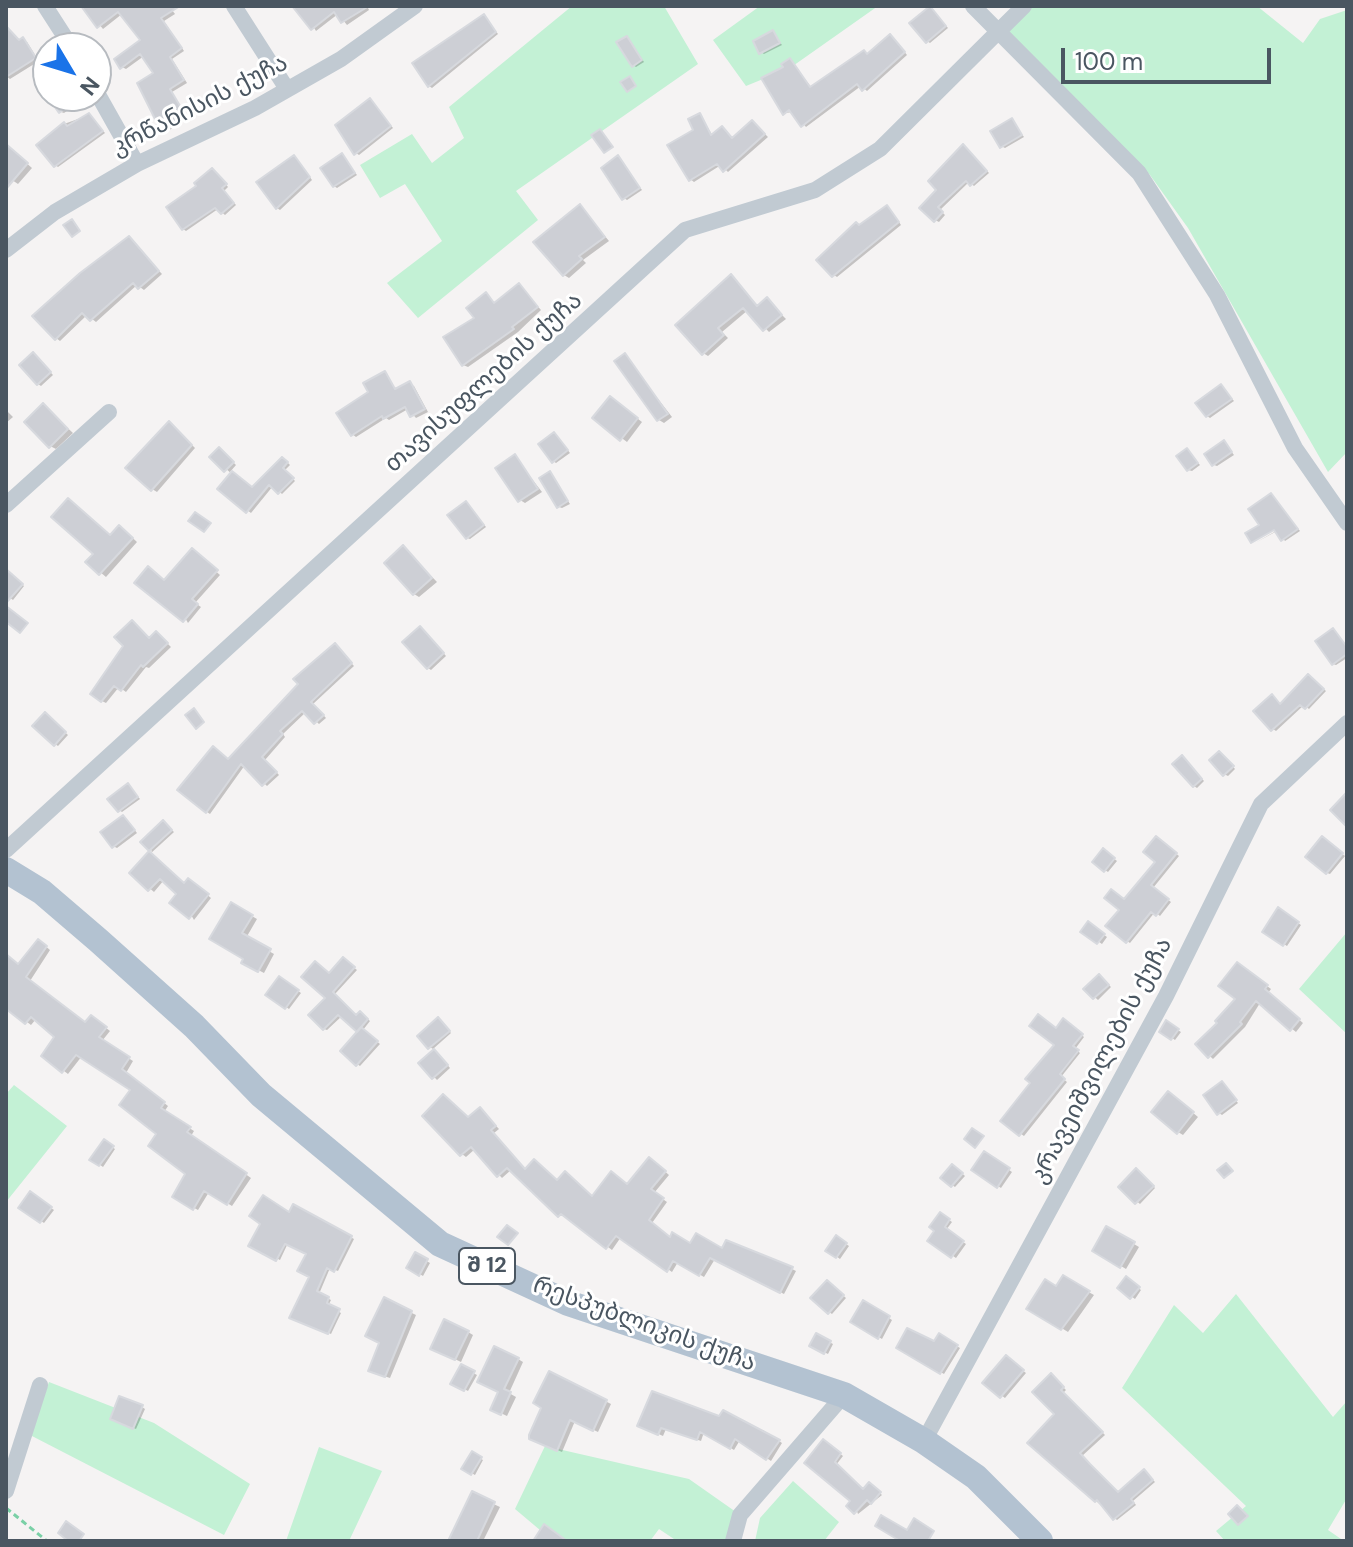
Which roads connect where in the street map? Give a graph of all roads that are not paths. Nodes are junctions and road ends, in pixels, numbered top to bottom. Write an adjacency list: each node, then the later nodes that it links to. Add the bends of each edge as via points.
1 (45, 6): 6 (street)
2 (234, 6): 8 (street)
3 (415, 6): 8 (street, კრწანისის ქუჩა, via 341,59)
4 (973, 6): 7 (street)
5 (1024, 6): 7 (street, თავისუფლების ქუჩა)
6 (62, 32)
7 (997, 32): 14 (street, via 1139,173 1217,295 1295,448); 16 (street, თავისუფლების ქუჩა, via 880,149 815,190 685,230)
8 (287, 89): 10 (street, კრწანისის ქუჩა)
9 (108, 112): 10 (street)
10 (137, 164): 11 (street, კრწანისის ქუჩა, via 55,212)
11 (6, 250)
12 (109, 412): 13 (street)
13 (6, 505)
14 (1347, 523)
15 (1347, 723): 20 (street, კრავეიშვილების ქუჩა, via 1261,804 1166,996)
16 (6, 850)
17 (6, 870): 19 (main road, რესპუბლიკის ქუჩა / შ 12, via 65,911 194,1026 261,1095 440,1244 568,1303)
18 (40, 1385): 21 (street)
19 (844, 1395): 20 (main road, რესპუბლიკის ქუჩა / შ 12); 22 (street, via 740,1515)
20 (924, 1441): 23 (main road, რესპუბლიკის ქუჩა / შ 12, via 976,1477)
21 (6, 1491)
22 (733, 1541)
23 (1040, 1541)

